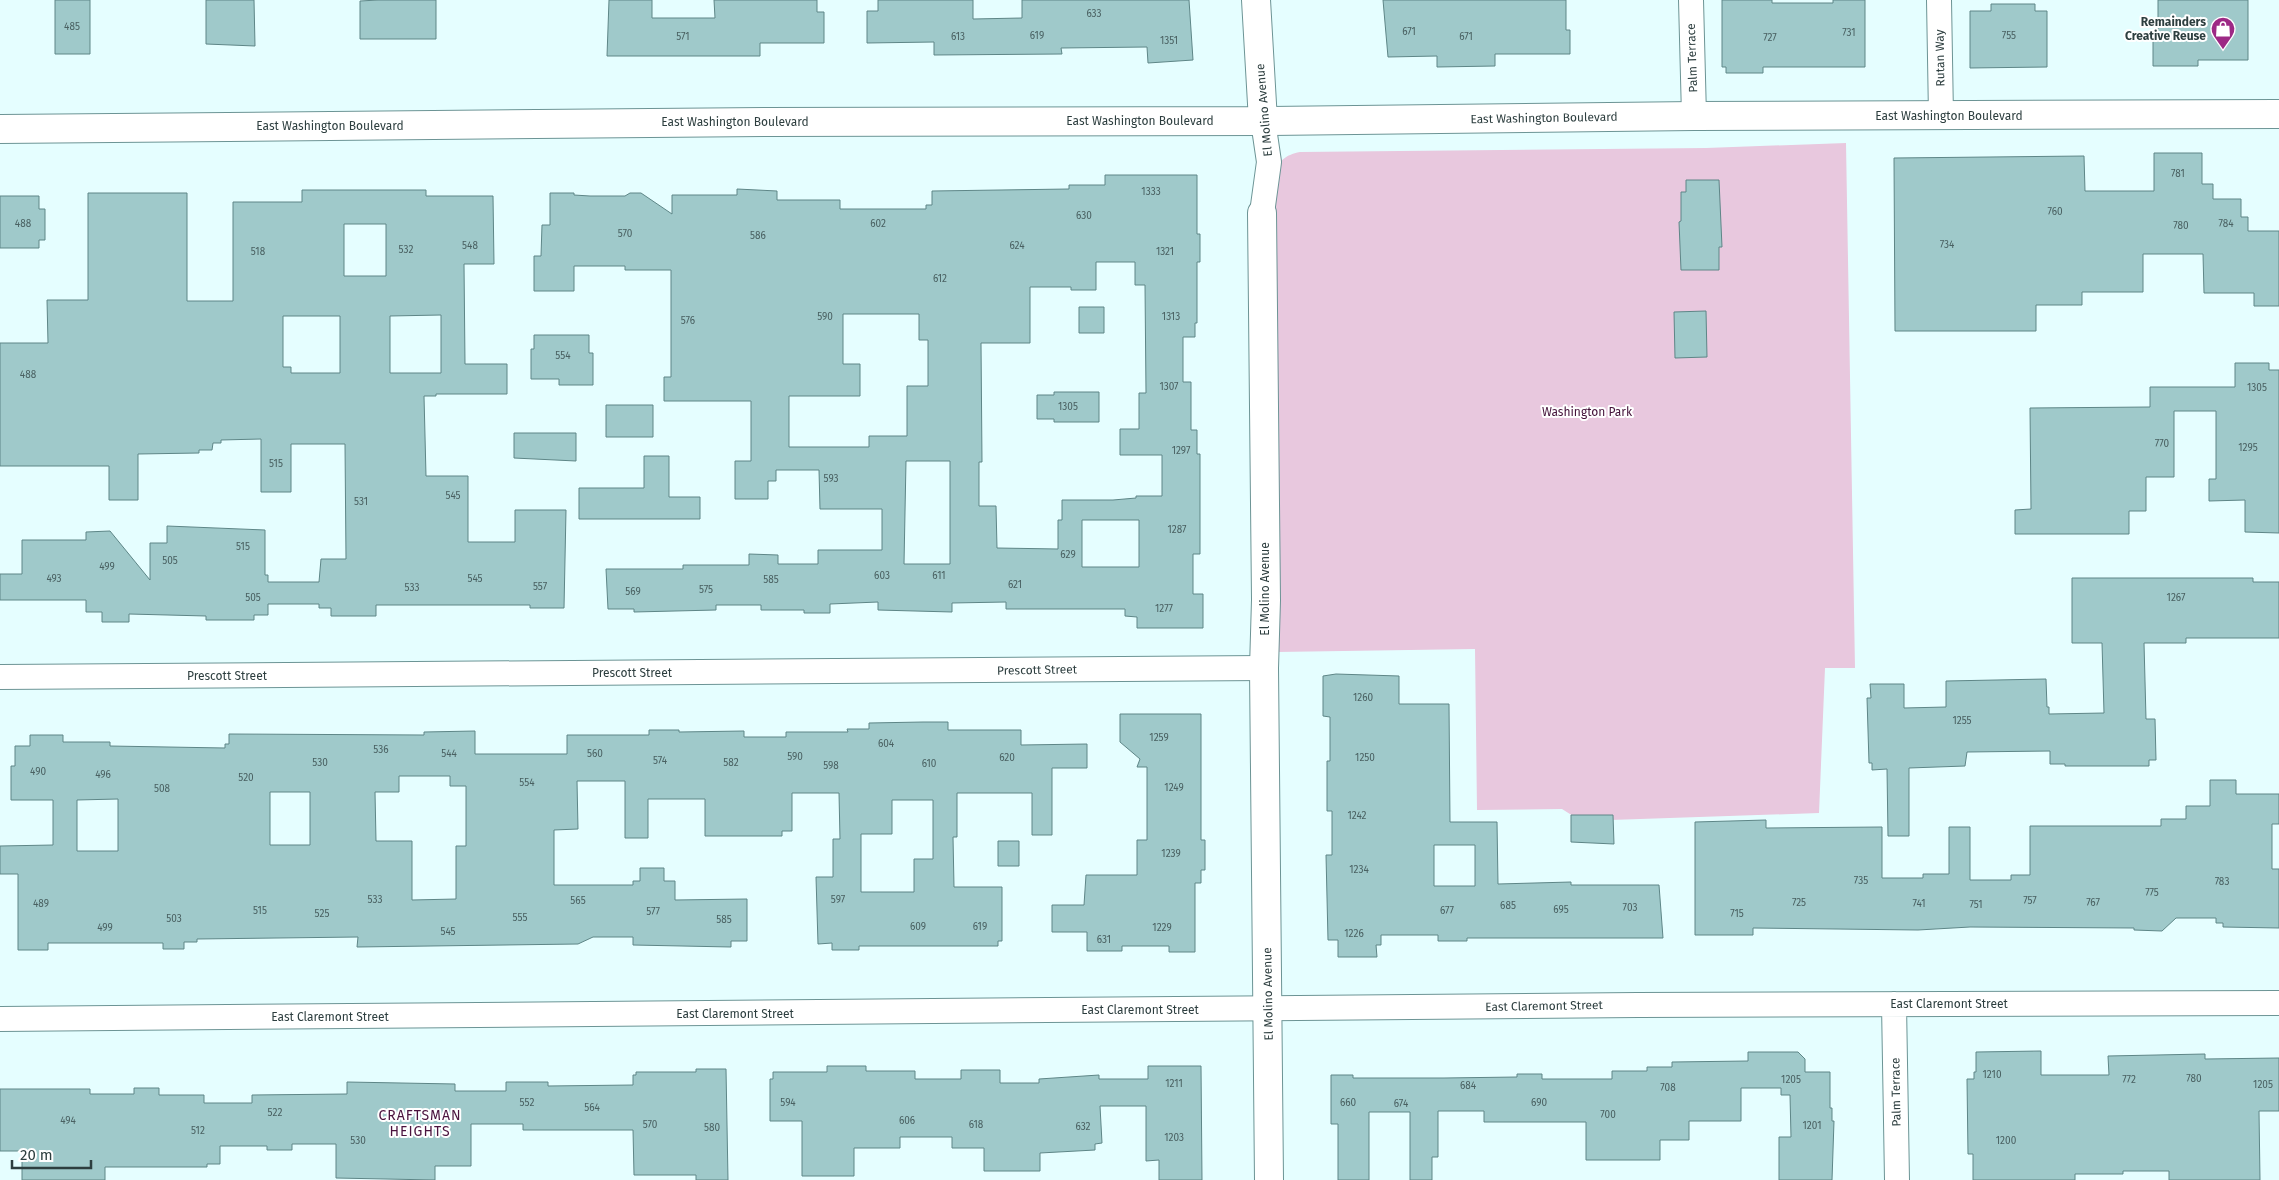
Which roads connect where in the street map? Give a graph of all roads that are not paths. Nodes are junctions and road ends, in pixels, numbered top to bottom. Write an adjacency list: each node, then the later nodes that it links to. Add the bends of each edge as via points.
1 (1256, 0): 7 (main road, El Molino Avenue)
2 (1691, 0): 5 (street, Palm Terrace)
3 (1940, 0): 6 (street, Rutan Way)
4 (2279, 114): 6 (main road, East Washington Boulevard)
5 (1694, 116): 6 (main road, East Washington Boulevard); 7 (main road, East Washington Boulevard)
6 (1940, 116)
7 (1263, 121): 8 (main road, East Washington Boulevard); 9 (street, El Molino Avenue, via 1269,162)
8 (0, 129)
9 (1262, 213): 10 (main road, El Molino Avenue)
10 (1264, 668): 11 (street, Prescott Street); 14 (main road, El Molino Avenue)
11 (0, 678)
12 (2279, 1003): 13 (street, East Claremont Street)
13 (1894, 1004): 14 (street, East Claremont Street); 17 (street, Palm Terrace)
14 (1268, 1009): 15 (street, East Claremont Street); 16 (main road, El Molino Avenue)
15 (0, 1019)
16 (1269, 1180)
17 (1897, 1180)

